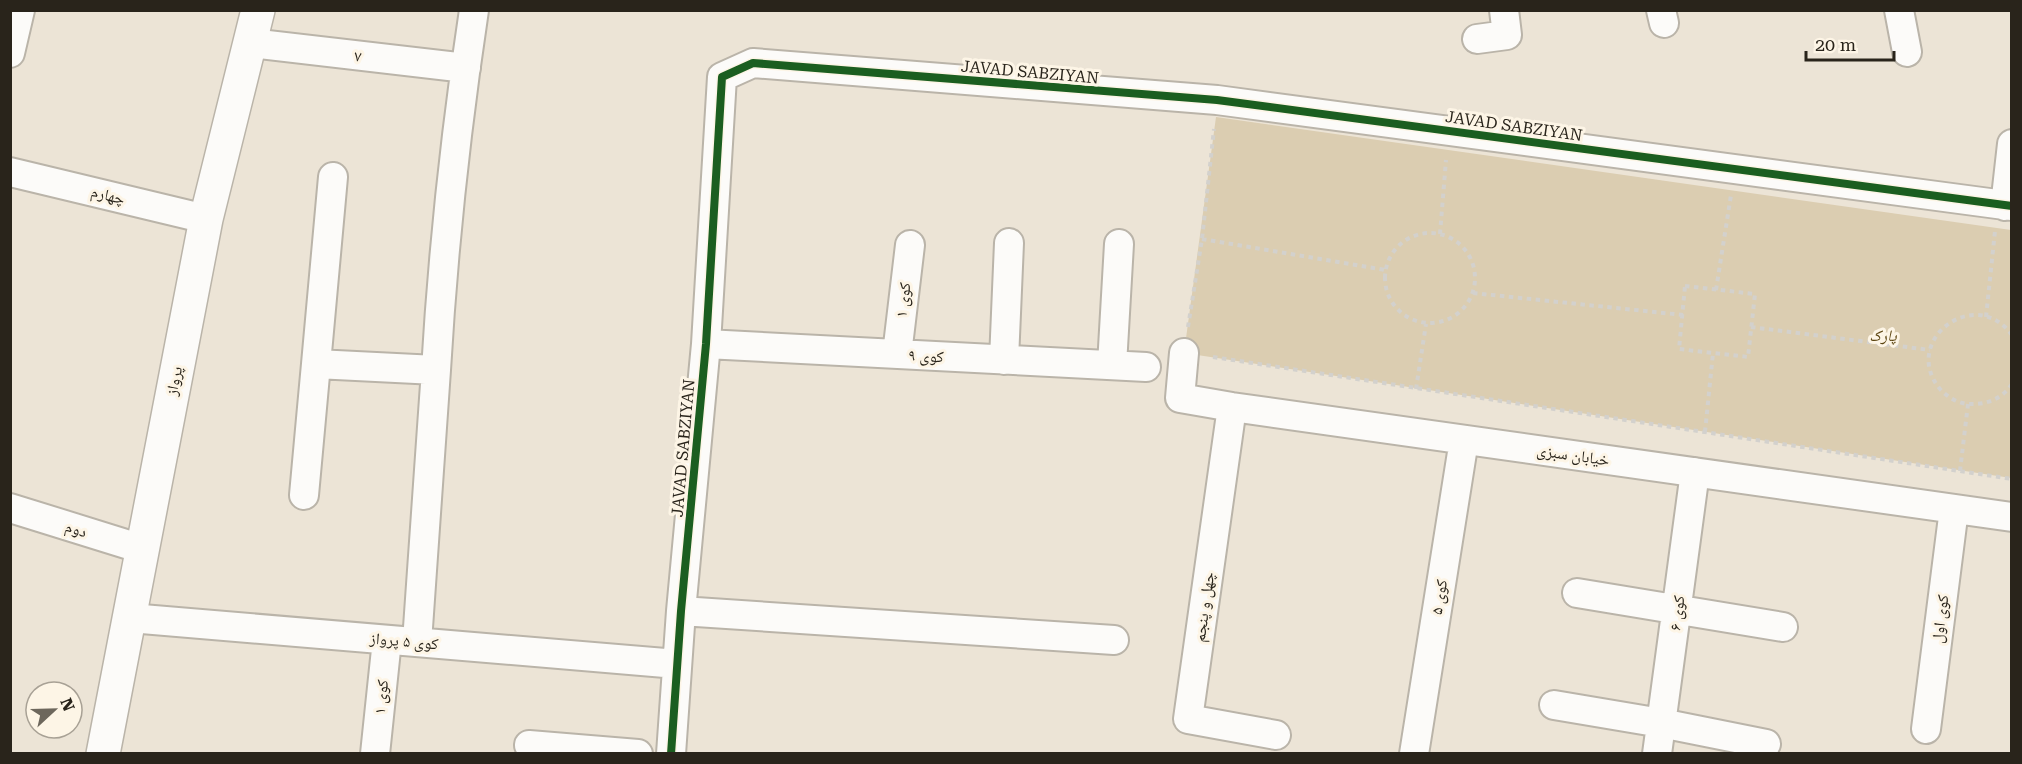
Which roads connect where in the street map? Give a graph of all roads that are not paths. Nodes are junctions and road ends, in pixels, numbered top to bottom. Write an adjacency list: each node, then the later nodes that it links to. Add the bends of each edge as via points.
1 (20, 10): 9 (street)
2 (258, 10): 7 (street, پرواز)
3 (474, 10): 10 (street)
4 (1504, 10): 6 (street, via 1507,35)
5 (1899, 10): 8 (street)
6 (1477, 39)
7 (250, 43): 10 (street, ۷); 15 (street, پرواز)
8 (1907, 52)
9 (10, 53)
10 (466, 69): 26 (street, via 440,292)
11 (2012, 144): 14 (street)
12 (10, 171): 15 (street, چهارم)
13 (333, 177): 23 (street)
14 (2007, 213): 19 (street, JAVAD SABZIYAN, via 1217,100 753,63 722,77)
15 (206, 219): 34 (street, پرواز)
16 (1009, 243): 22 (street)
17 (1119, 244): 24 (street)
18 (910, 245): 21 (street, کوی ۱)
19 (706, 344): 21 (street, کوی ۹); 37 (street, JAVAD SABZIYAN)
20 (1184, 353): 27 (street, خیابان سبزی, via 1180,398)
21 (897, 354): 22 (street, کوی ۹)
22 (1004, 360): 24 (street, کوی ۹)
23 (316, 364): 26 (street); 30 (street)
24 (1112, 365): 25 (street, کوی ۹)
25 (1146, 367)
26 (436, 370): 42 (street)
27 (1232, 407): 28 (street, خیابان سبزی); 47 (street, چهل و پنجم, via 1188,719)
28 (1464, 440): 29 (street, خیابان سبزی); 54 (street, کوی ۵)
29 (1695, 472): 32 (street, خیابان سبزی); 36 (street, کوی ۶)
30 (304, 495)
31 (10, 508): 34 (street, دوم)
32 (1954, 509): 33 (street, خیابان سبزی); 46 (street, کوی اول)
33 (2012, 517)
34 (142, 549): 38 (street, پرواز)
35 (1577, 593): 36 (street)
36 (1677, 610): 39 (street); 45 (street, کوی ۶)
37 (681, 611): 41 (street); 43 (street, JAVAD SABZIYAN)
38 (130, 618): 40 (street, کوی ۵ پرواز); 50 (street, پرواز)
39 (1783, 627)
40 (387, 640): 42 (street, کوی ۵ پرواز); 51 (street, کوی ۱)
41 (1114, 640)
42 (417, 642): 43 (street, کوی ۵ پرواز)
43 (677, 664): 53 (street, JAVAD SABZIYAN)
44 (1554, 705): 45 (street)
45 (1661, 723): 48 (street); 55 (street, کوی ۶)
46 (1926, 729)
47 (1276, 735)
48 (1766, 744)
49 (529, 745): 52 (street)
50 (103, 753)
51 (375, 753)
52 (638, 753)
53 (671, 753)
54 (1414, 753)
55 (1657, 753)

